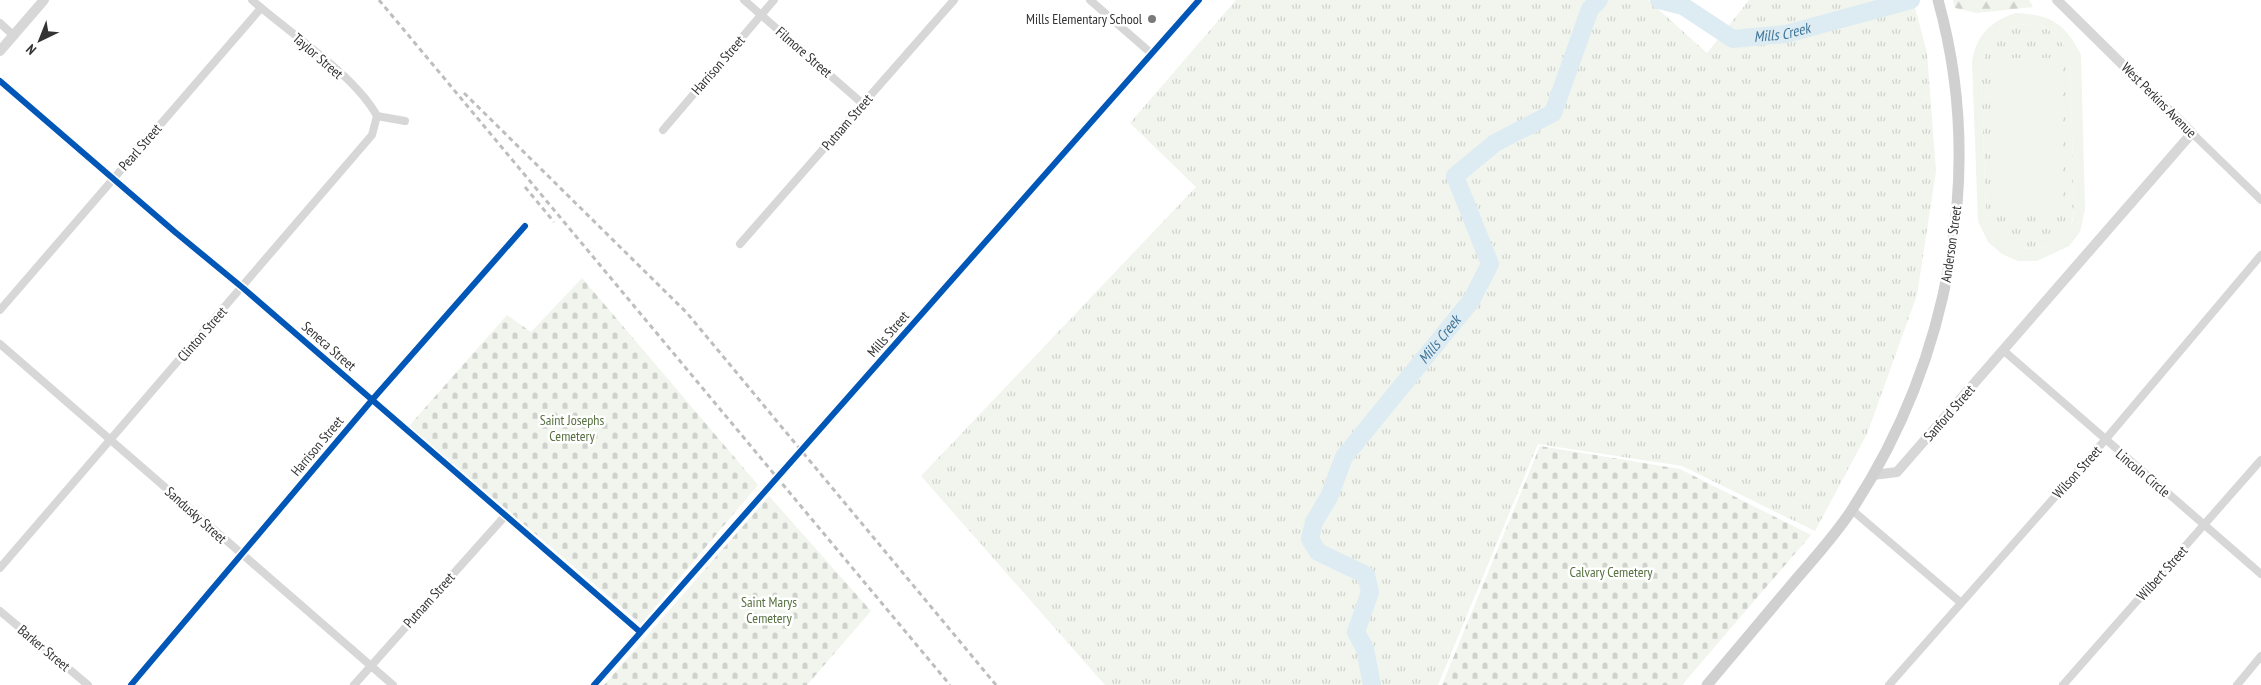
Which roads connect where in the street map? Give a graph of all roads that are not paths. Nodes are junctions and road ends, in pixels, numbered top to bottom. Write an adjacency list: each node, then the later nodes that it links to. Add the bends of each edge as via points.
1 (44, 0): 13 (street)
2 (252, 0): 10 (street, Taylor Street)
3 (744, 0): 11 (street, Filmore Street)
4 (774, 0): 11 (street, Harrison Street)
5 (954, 0): 17 (street, Putnam Street)
6 (1090, 0): 15 (street)
7 (1199, 0): 15 (street, Mills Street)
8 (1939, 2): 35 (main road, Anderson Street, via 1953,74 1960,139 1955,228 1934,332 1909,406)
9 (2059, 2): 21 (street, West Perkins Avenue)
10 (260, 8): 18 (street, Taylor Street, via 327,62 369,101); 22 (street, Pearl Street)
11 (761, 15): 17 (street, Filmore Street); 20 (street, Harrison Street)
12 (0, 23): 13 (street)
13 (14, 36): 14 (street)
14 (0, 51)
15 (1152, 54): 44 (street, Mills Street)
16 (0, 81): 22 (street, Seneca Street)
17 (863, 104): 25 (street, Putnam Street)
18 (377, 116): 19 (street); 27 (street, Clinton Street, via 372,135)
19 (405, 121)
20 (663, 130)
21 (2192, 133): 23 (street, West Perkins Avenue); 30 (street, Sanford Street)
22 (114, 178): 27 (street, Seneca Street); 28 (street, Pearl Street)
23 (2261, 200)
24 (525, 226): 31 (street, Harrison Street)
25 (740, 244)
26 (2261, 255): 33 (street, Wilson Street)
27 (243, 288): 31 (street, Seneca Street); 32 (street, Clinton Street)
28 (0, 310)
29 (0, 344): 32 (street, Sandusky Street)
30 (2004, 351): 33 (street, Lincoln Circle); 35 (street, Sanford Street, via 1897,472)
31 (372, 400): 37 (street, Seneca Street); 39 (street, Harrison Street)
32 (111, 438): 39 (street, Sandusky Street); 40 (street, Clinton Street)
33 (2105, 440): 38 (street, Lincoln Circle); 42 (street, Wilson Street)
34 (2261, 460): 38 (street, Wilbert Street)
35 (1873, 475): 36 (main road)
36 (1852, 510): 42 (street); 52 (main road)
37 (505, 516): 44 (street, Seneca Street); 46 (street, Putnam Street)
38 (2205, 526): 41 (street, Lincoln Circle); 54 (street, Wilbert Street)
39 (242, 556): 46 (street, Sandusky Street); 48 (street, Harrison Street)
40 (0, 568)
41 (2261, 574)
42 (1960, 602): 53 (street, Wilson Street)
43 (0, 610): 47 (street, Barker Street)
44 (639, 631): 51 (street, Mills Street)
45 (2261, 656): 55 (street)
46 (371, 666): 49 (street, Putnam Street); 50 (street, Sandusky Street)
47 (88, 685)
48 (132, 685)
49 (354, 685)
50 (393, 685)
51 (594, 685)
52 (1707, 685)
53 (1888, 685)
54 (2063, 685)
55 (2237, 685)

